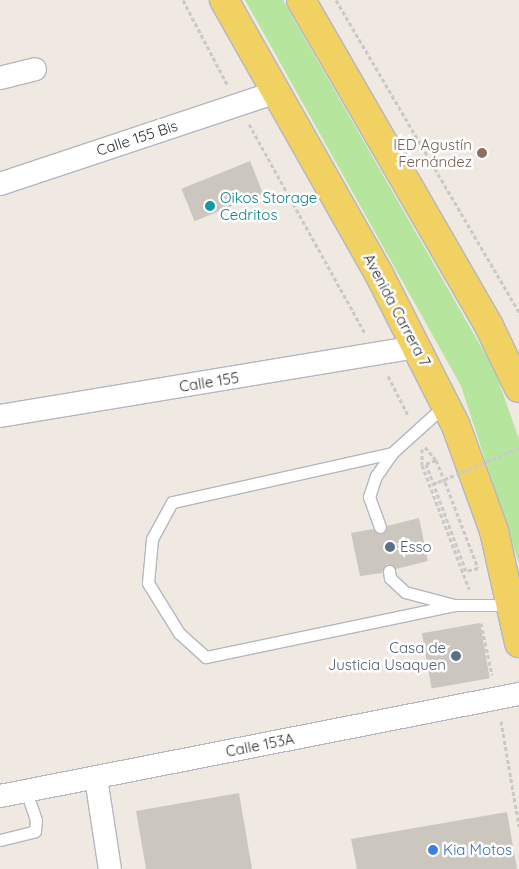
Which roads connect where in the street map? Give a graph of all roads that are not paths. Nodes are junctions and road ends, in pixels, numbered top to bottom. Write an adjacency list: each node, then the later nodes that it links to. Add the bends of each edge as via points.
1 (224, 0): 5 (main road, Avenida Carrera 7)
2 (301, 0): 8 (main road, via 489,326)
3 (35, 68): 4 (street)
4 (0, 78)
5 (274, 93): 6 (street, Calle 155 Bis); 7 (main road, Avenida Carrera 7)
6 (0, 184)
7 (418, 347): 9 (main road, Avenida Carrera 7); 10 (street, Calle 155)
8 (519, 388)
9 (446, 404): 11 (lane); 14 (main road, Avenida Carrera 7, via 494,531)
10 (0, 416)
11 (392, 453): 12 (lane, via 376,476 369,497); 15 (lane, via 172,502 152,539 148,583 179,633 206,657)
12 (380, 527)
13 (389, 571): 15 (lane, via 390,578 405,592)
14 (512, 604): 15 (lane); 16 (main road, Avenida Carrera 7)
15 (454, 605)
16 (519, 642)
17 (519, 694): 18 (street, Calle 153A)
18 (96, 778): 19 (street, Calle 153A); 22 (street)
19 (26, 791): 20 (street, Calle 153A); 21 (lane, via 36,820 35,831)
20 (0, 796)
21 (0, 840)
22 (110, 869)

